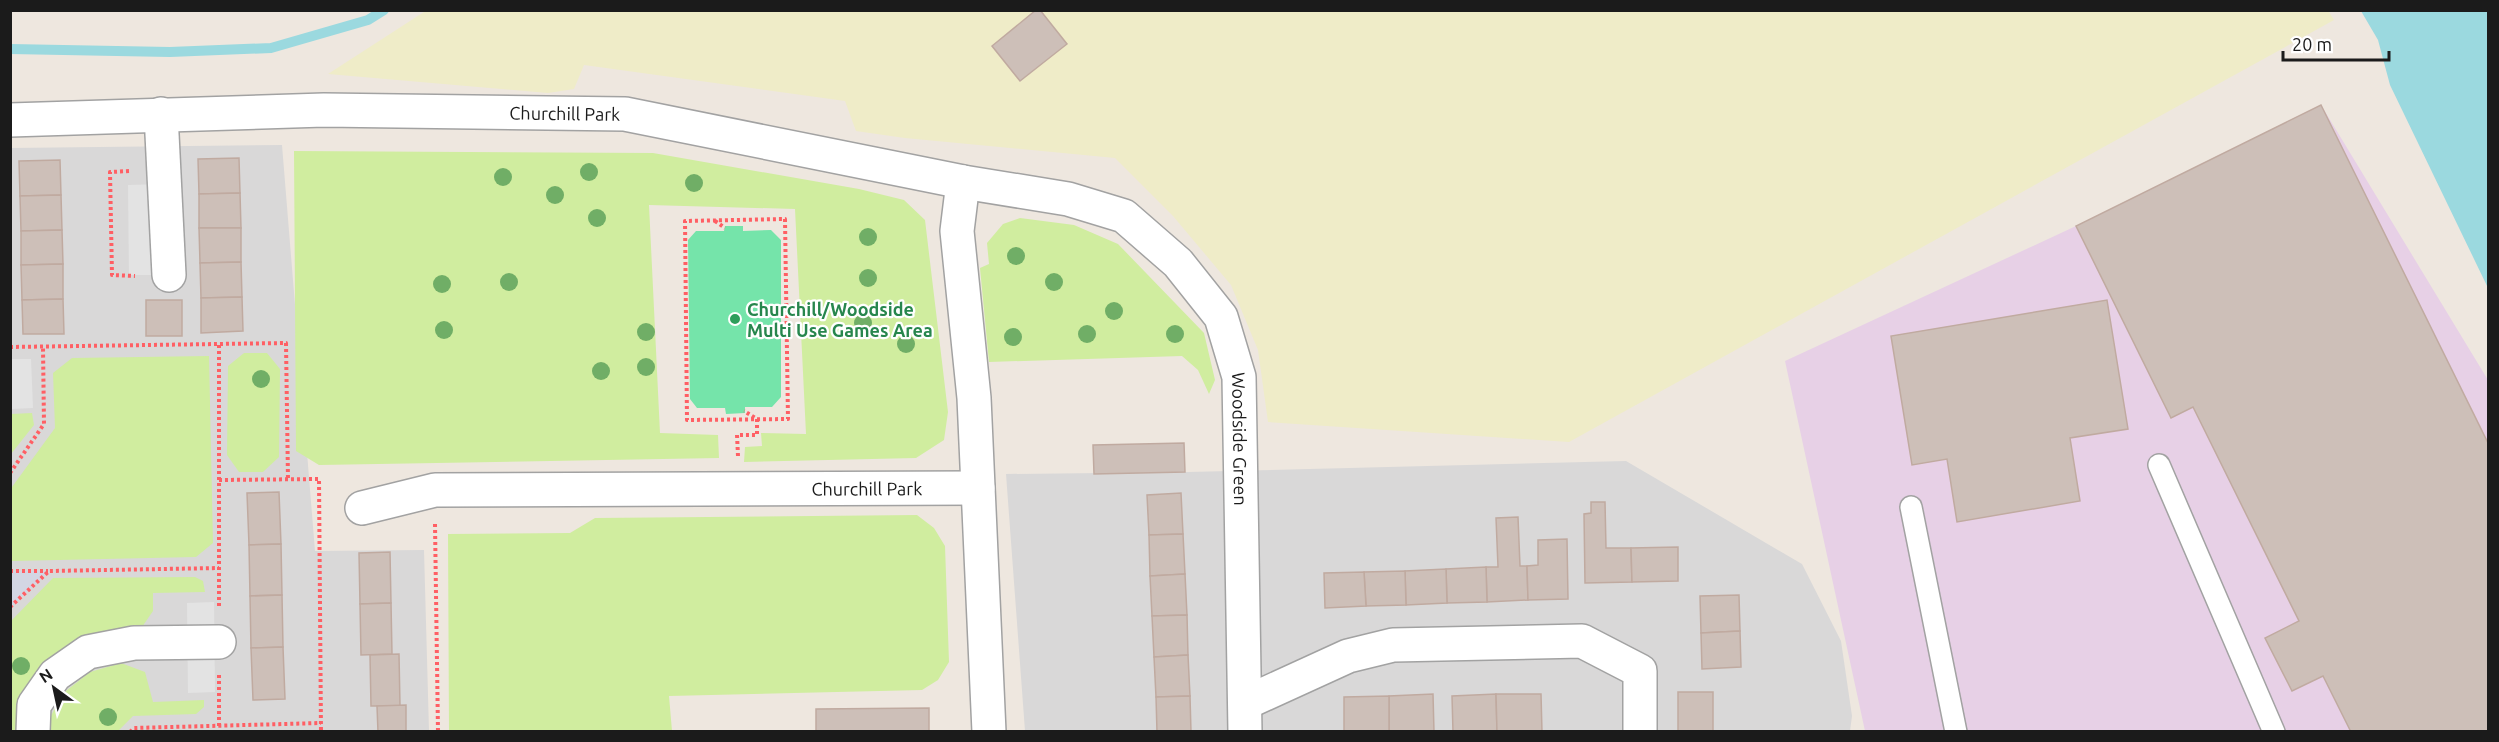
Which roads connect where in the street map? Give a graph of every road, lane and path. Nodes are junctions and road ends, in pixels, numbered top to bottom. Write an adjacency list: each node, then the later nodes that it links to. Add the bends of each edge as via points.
1 (161, 114): 2 (street, Churchill Park); 3 (street); 4 (street, Churchill Park, via 324,110 625,114)
2 (10, 120)
3 (163, 170): 8 (street); 8 (path, via 110,172 112,275)
4 (963, 182): 5 (street, Churchill Park, via 1068,199); 18 (street, via 957,231 974,398)
5 (1124, 216): 28 (street, Woodside Green, via 1178,263 1221,317 1239,377)
6 (714, 220): 7 (path); 13 (path, via 685,220 687,420); 13 (path, via 785,219 788,419)
7 (725, 228)
8 (169, 275)
9 (219, 345): 11 (path); 16 (path); 17 (path, via 286,343)
10 (10, 347): 11 (path)
11 (43, 347): 15 (path, via 44,424)
12 (744, 411): 13 (path)
13 (756, 419): 19 (path, via 757,435 737,435)
14 (2159, 465): 38 (lane)
15 (10, 473)
16 (219, 480): 17 (path); 23 (path)
17 (288, 480): 29 (path, via 319,479)
18 (978, 488): 19 (street, Churchill Park); 35 (street)
19 (740, 489): 20 (street, Churchill Park)
20 (435, 490): 22 (street, Churchill Park); 34 (path)
21 (1911, 507): 37 (lane)
22 (362, 508)
23 (219, 568): 25 (path); 27 (path)
24 (10, 571): 25 (path)
25 (49, 571): 26 (path)
26 (10, 607)
27 (219, 642): 30 (path); 31 (street, via 134,644 88,652 56,675 34,705)
28 (1245, 717): 36 (street, Woodside Green, via 1347,656 1393,645 1582,641 1640,671)
29 (321, 723): 30 (path); 33 (path)
30 (219, 726): 32 (path, via 134,728)
31 (33, 732)
32 (130, 732)
33 (321, 732)
34 (438, 732)
35 (989, 732)
36 (1640, 732)
37 (1956, 732)
38 (2274, 732)

